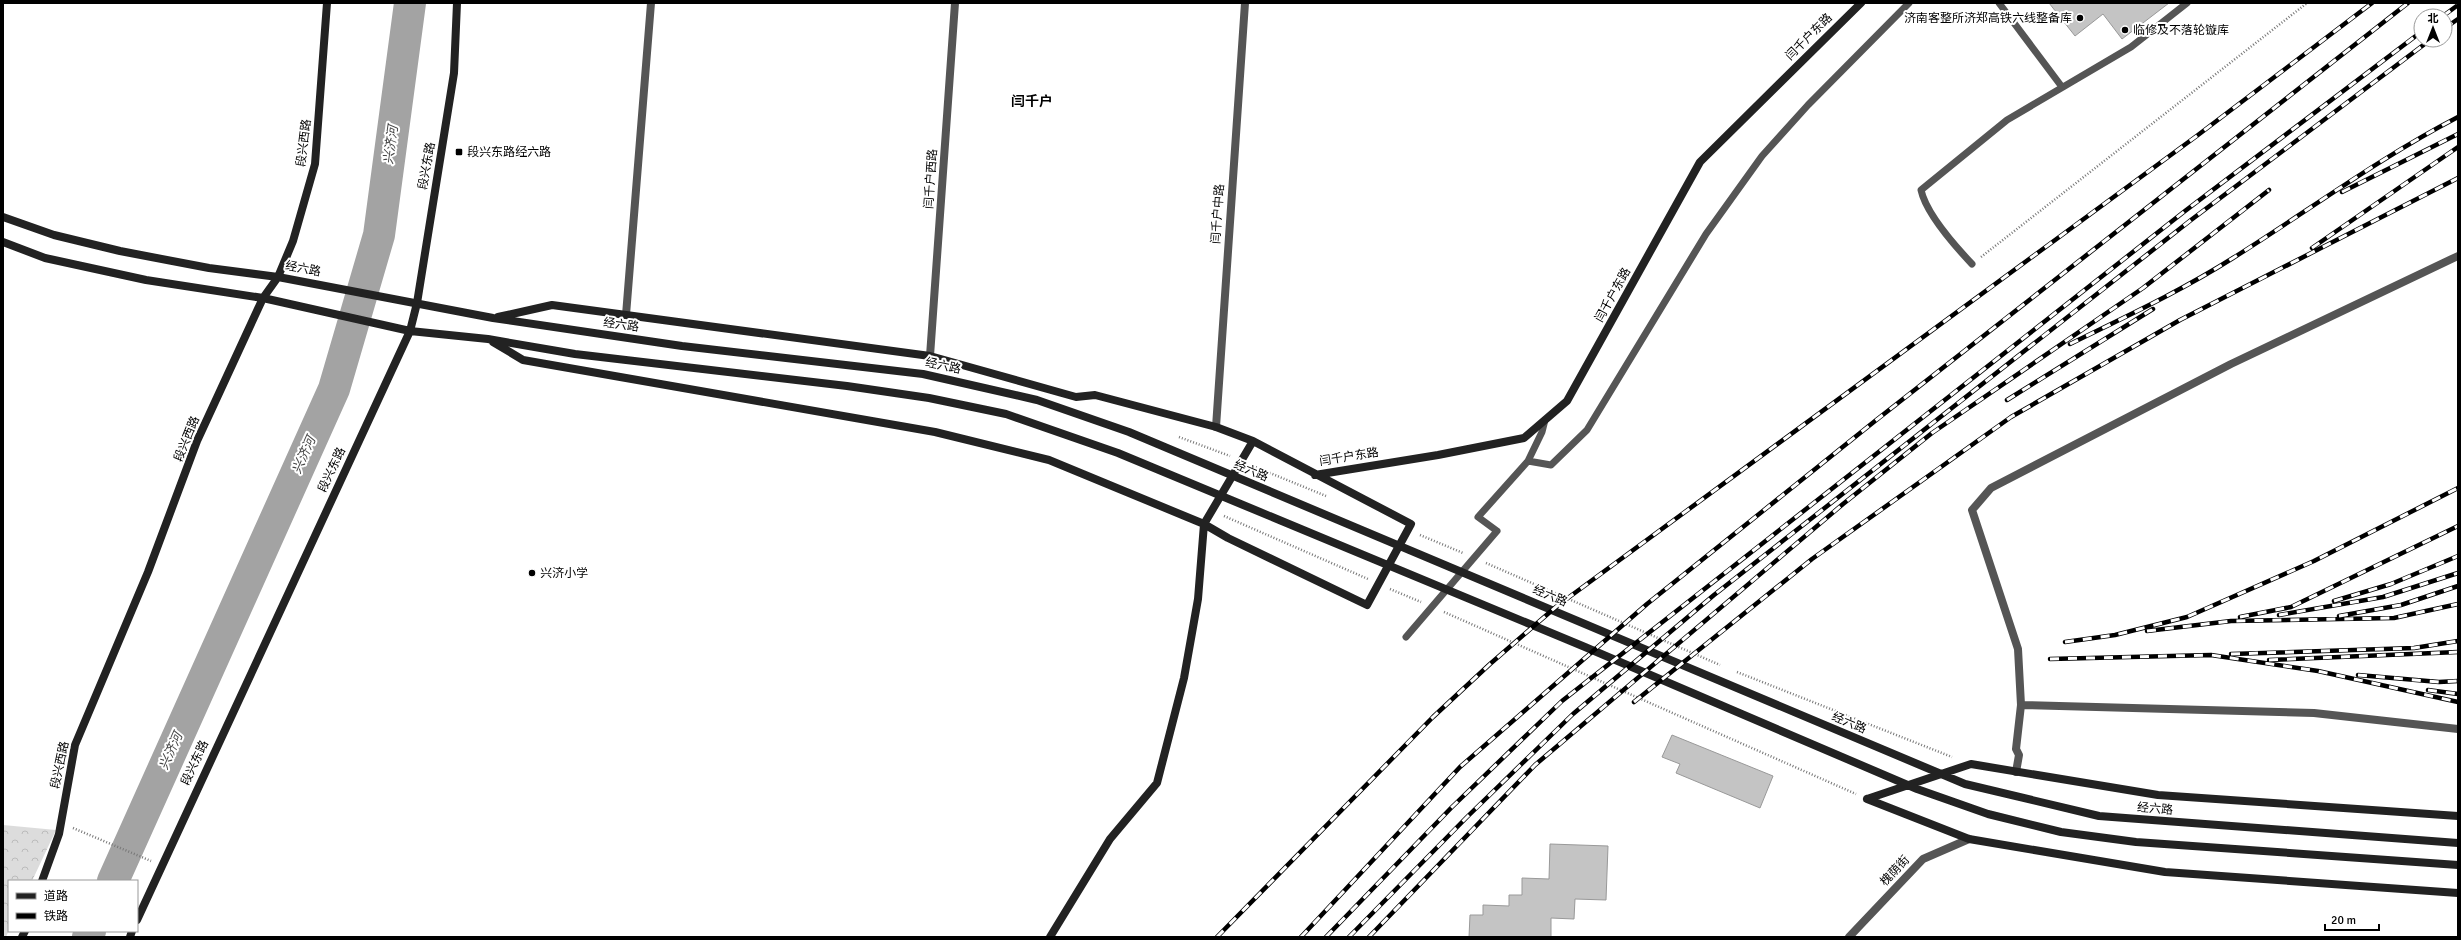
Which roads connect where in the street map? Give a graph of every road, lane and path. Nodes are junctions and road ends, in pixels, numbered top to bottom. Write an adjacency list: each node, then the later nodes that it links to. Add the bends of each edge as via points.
1 (327, 3): 16 (main road, 段兴西路, via 315,164 293,241)
2 (457, 3): 18 (main road, 段兴东路, via 454,73)
3 (650, 3): 19 (street)
4 (955, 3): 23 (street, 闫千户西路)
5 (1245, 3): 25 (street, 闫千户中路)
6 (1861, 3): 24 (main road, 闫千户东路, via 1700,162 1568,401)
7 (1909, 3): 29 (lane, via 1808,105 1762,156 1706,234 1587,430 1551,465)
8 (1999, 3): 11 (lane)
9 (2187, 3): 11 (lane, via 2131,47)
10 (2307, 3): 15 (path)
11 (2062, 88): 15 (lane, via 2007,120 1921,190 1923,201)
12 (3, 217): 16 (main road, 经六路, via 54,235 120,251 209,268)
13 (3, 242): 17 (main road, via 45,258 146,280)
14 (2458, 256): 43 (street, via 2231,364 1991,488 1972,510 2018,649)
15 (1972, 264)
16 (278, 277): 17 (main road, 段兴西路); 18 (main road, 经六路)
17 (263, 298): 21 (main road); 54 (main road, 段兴西路, via 198,441 148,572 75,745 59,834)
18 (418, 303): 20 (main road, 经六路); 21 (main road, 段兴东路)
19 (626, 315): 20 (main road, via 552,305); 23 (main road)
20 (493, 318): 51 (main road, 经六路, via 682,346 923,374 1037,400 1136,436 1965,784 2099,816)
21 (410, 331): 22 (main road); 56 (main road, 段兴东路)
22 (488, 339): 33 (main road, via 523,360 934,432 1048,460); 53 (main road, via 548,349 847,386 928,398 1006,414 1118,453 1585,647 1917,789 1988,814 2061,832 2136,842)
23 (930, 356): 25 (main road, via 1076,397 1095,395)
24 (1545, 420): 29 (lane); 31 (main road, 闫千户东路, via 1524,438)
25 (1216, 427): 27 (main road)
26 (1171, 434): 28 (path)
27 (1253, 441): 31 (main road); 33 (main road)
28 (1237, 459)
29 (1528, 461): 40 (lane, via 1478,517 1497,531)
30 (1251, 465): 32 (path)
31 (1314, 475): 33 (main road, via 1411,524 1367,605)
32 (1332, 498)
33 (1204, 524): 57 (main road, via 1198,599 1184,678 1157,783 1110,839)
34 (1413, 532): 35 (path)
35 (1464, 553)
36 (1478, 560): 41 (path)
37 (1401, 593): 38 (path)
38 (1422, 603)
39 (1436, 609): 47 (path)
40 (1406, 637)
41 (1725, 667)
42 (1732, 670): 45 (path)
43 (2022, 705): 44 (street, via 2314,713); 46 (street, via 2016,748 2019,754)
44 (2458, 729)
45 (1971, 764): 46 (main road); 47 (main road)
46 (2016, 772): 48 (main road, via 2158,795)
47 (1867, 799): 50 (main road)
48 (2458, 816)
49 (81, 831): 52 (path)
50 (1969, 839): 55 (main road, via 2165,872); 58 (street, 槐荫街, via 1923,859)
51 (2458, 843)
52 (154, 862)
53 (2458, 865)
54 (42, 880)
55 (2458, 892)
56 (138, 918)
57 (1050, 937)
58 (1849, 937)

